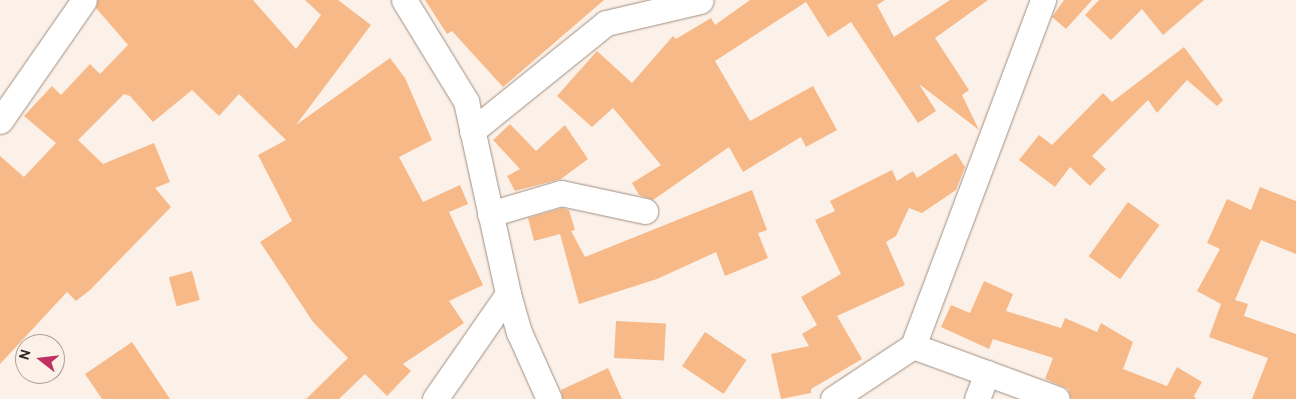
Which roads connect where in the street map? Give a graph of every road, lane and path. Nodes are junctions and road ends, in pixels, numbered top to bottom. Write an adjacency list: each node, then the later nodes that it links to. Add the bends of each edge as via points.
1 (84, 0): 5 (street)
2 (404, 0): 6 (street, via 466,101)
3 (1043, 0): 10 (street)
4 (700, 2): 6 (street, via 606,23)
5 (0, 121)
6 (472, 131): 8 (street)
7 (645, 211): 8 (street, via 561,193)
8 (490, 214): 9 (street)
9 (508, 294): 12 (street); 13 (street, via 519,332)
10 (913, 346): 11 (street); 14 (street)
11 (987, 373): 15 (street); 16 (street)
12 (435, 399)
13 (549, 399)
14 (833, 399)
15 (977, 399)
16 (1057, 399)

